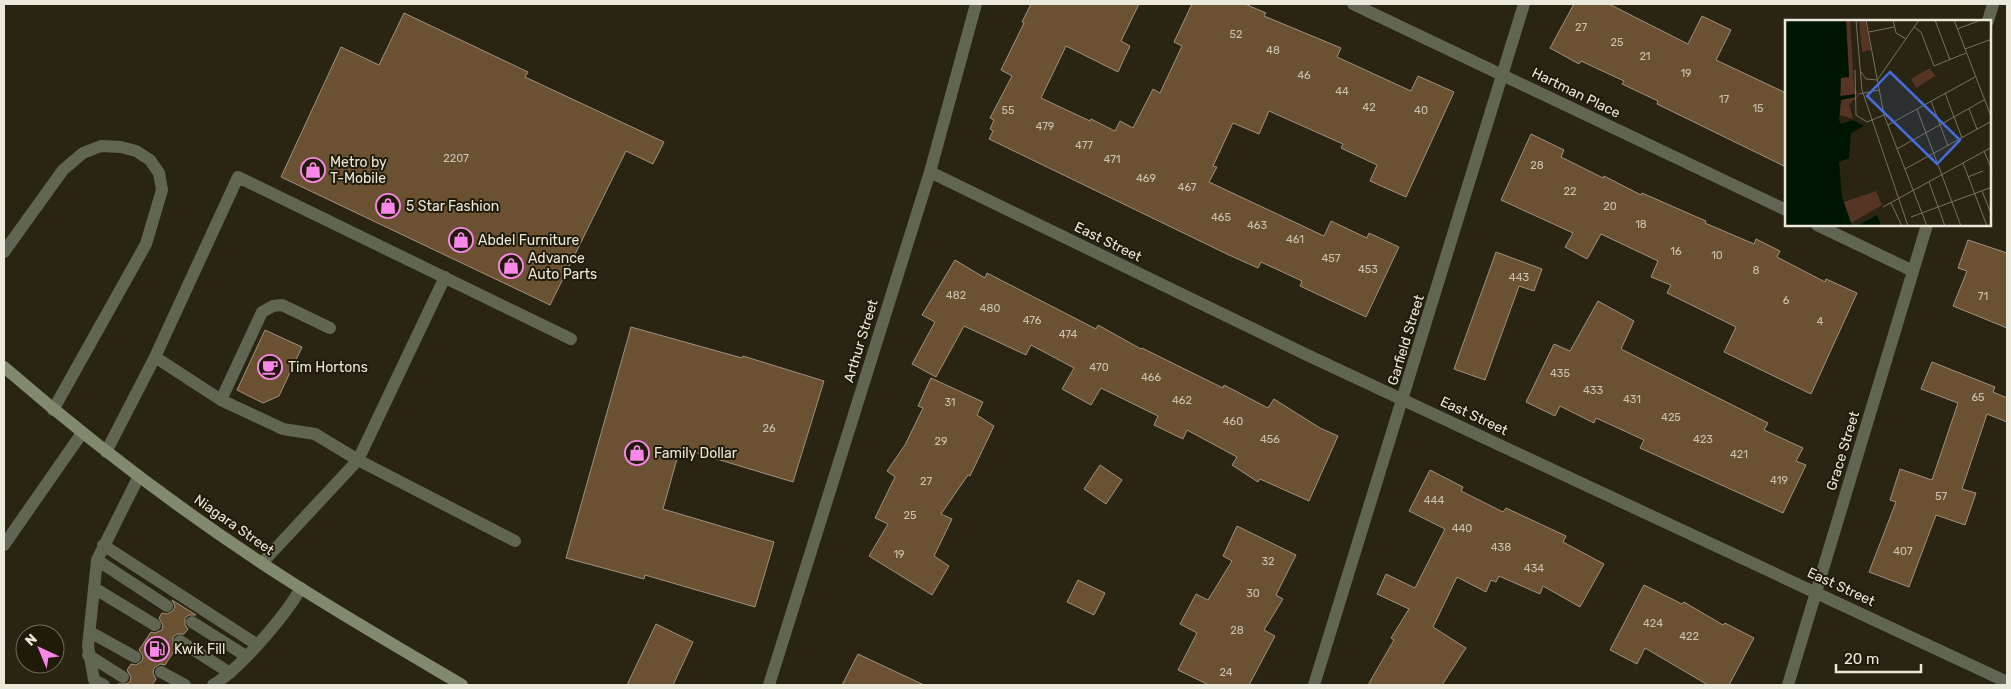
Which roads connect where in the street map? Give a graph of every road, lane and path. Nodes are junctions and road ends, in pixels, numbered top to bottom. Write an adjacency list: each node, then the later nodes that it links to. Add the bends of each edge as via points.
1 (976, 4): 7 (street, Arthur Street)
2 (1354, 4): 6 (street, Hartman Place)
3 (1524, 4): 6 (street, Garfield Street)
4 (1993, 4): 5 (street)
5 (1988, 20)
6 (1504, 75): 8 (street, Hartman Place); 19 (street, Garfield Street)
7 (930, 172): 19 (street, East Street); 50 (street, Arthur Street)
8 (1785, 210)
9 (1819, 226): 12 (street)
10 (1927, 226): 12 (street, Grace Street)
11 (4, 252): 20 (street, via 63,170 82,153 101,146 121,147 150,160 159,173 162,190 146,244)
12 (1913, 271): 32 (street, Grace Street)
13 (445, 277): 15 (street); 16 (street, via 238,177); 23 (street)
14 (330, 328): 18 (street, via 282,305 262,312)
15 (571, 339)
16 (155, 357): 18 (street); 22 (street)
17 (4, 367): 20 (main road, Niagara Street)
18 (221, 400): 23 (street, via 283,430 315,434)
19 (1403, 400): 32 (street, East Street); 51 (street, Garfield Street)
20 (53, 410): 21 (main road, Niagara Street)
21 (82, 433): 22 (main road, Niagara Street); 26 (street)
22 (106, 452): 24 (main road, Niagara Street)
23 (358, 460): 25 (street); 29 (street)
24 (139, 476): 27 (street); 29 (main road, Niagara Street)
25 (515, 541)
26 (4, 545)
27 (103, 545): 28 (street); 38 (street)
28 (97, 560): 30 (street); 33 (street)
29 (262, 563): 31 (main road, Niagara Street)
30 (94, 588): 35 (street); 36 (street)
31 (301, 588): 38 (street, via 291,605); 49 (main road, Niagara Street)
32 (1816, 593): 45 (street, East Street); 52 (street, Grace Street)
33 (167, 606)
34 (192, 622): 40 (street)
35 (155, 626)
36 (90, 632): 39 (street); 41 (street)
37 (180, 641): 43 (street)
38 (256, 644): 40 (street)
39 (88, 655): 44 (street); 46 (street, via 94,680)
40 (246, 656): 43 (street)
41 (135, 657)
42 (161, 672): 47 (street)
43 (230, 674): 48 (street)
44 (123, 677)
45 (2007, 682)
46 (104, 685)
47 (185, 685)
48 (213, 685)
49 (462, 685)
50 (769, 685)
51 (1314, 685)
52 (1788, 685)

